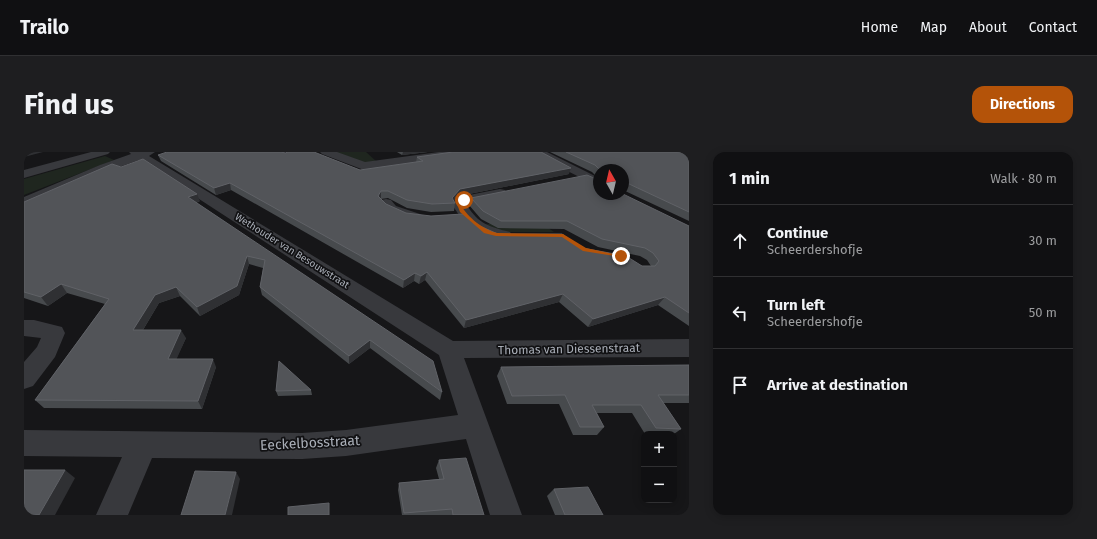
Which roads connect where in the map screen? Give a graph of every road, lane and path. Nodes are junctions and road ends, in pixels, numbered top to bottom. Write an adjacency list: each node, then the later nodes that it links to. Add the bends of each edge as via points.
1 (78, 152): 9 (street)
2 (104, 152): 11 (street)
3 (326, 152): 10 (street)
4 (371, 152): 8 (street)
5 (464, 152): 8 (street)
6 (539, 152): 13 (street)
7 (142, 153): 16 (street); 24 (street, Wethouder van Besouwstraat)
8 (386, 163): 10 (street)
9 (24, 166)
10 (364, 166): 14 (street)
11 (24, 174)
12 (566, 180): 13 (street)
13 (593, 180)
14 (359, 181)
15 (514, 190): 18 (street, via 464,200 459,204)
16 (24, 202)
17 (386, 203): 19 (street, via 391,208 412,217)
18 (466, 215): 20 (street); 21 (street, via 486,232 496,235)
19 (427, 216)
20 (449, 216)
21 (518, 235)
22 (24, 328): 25 (street, via 54,333 47,351)
23 (689, 348): 24 (street, Thomas van Diessenstraat)
24 (449, 350): 26 (street)
25 (24, 379)
26 (475, 425): 28 (street, Eeckelbosstraat, via 346,443 302,446); 30 (street)
27 (24, 443): 28 (street, Eeckelbosstraat)
28 (143, 444): 29 (street)
29 (112, 515)
30 (506, 515)

